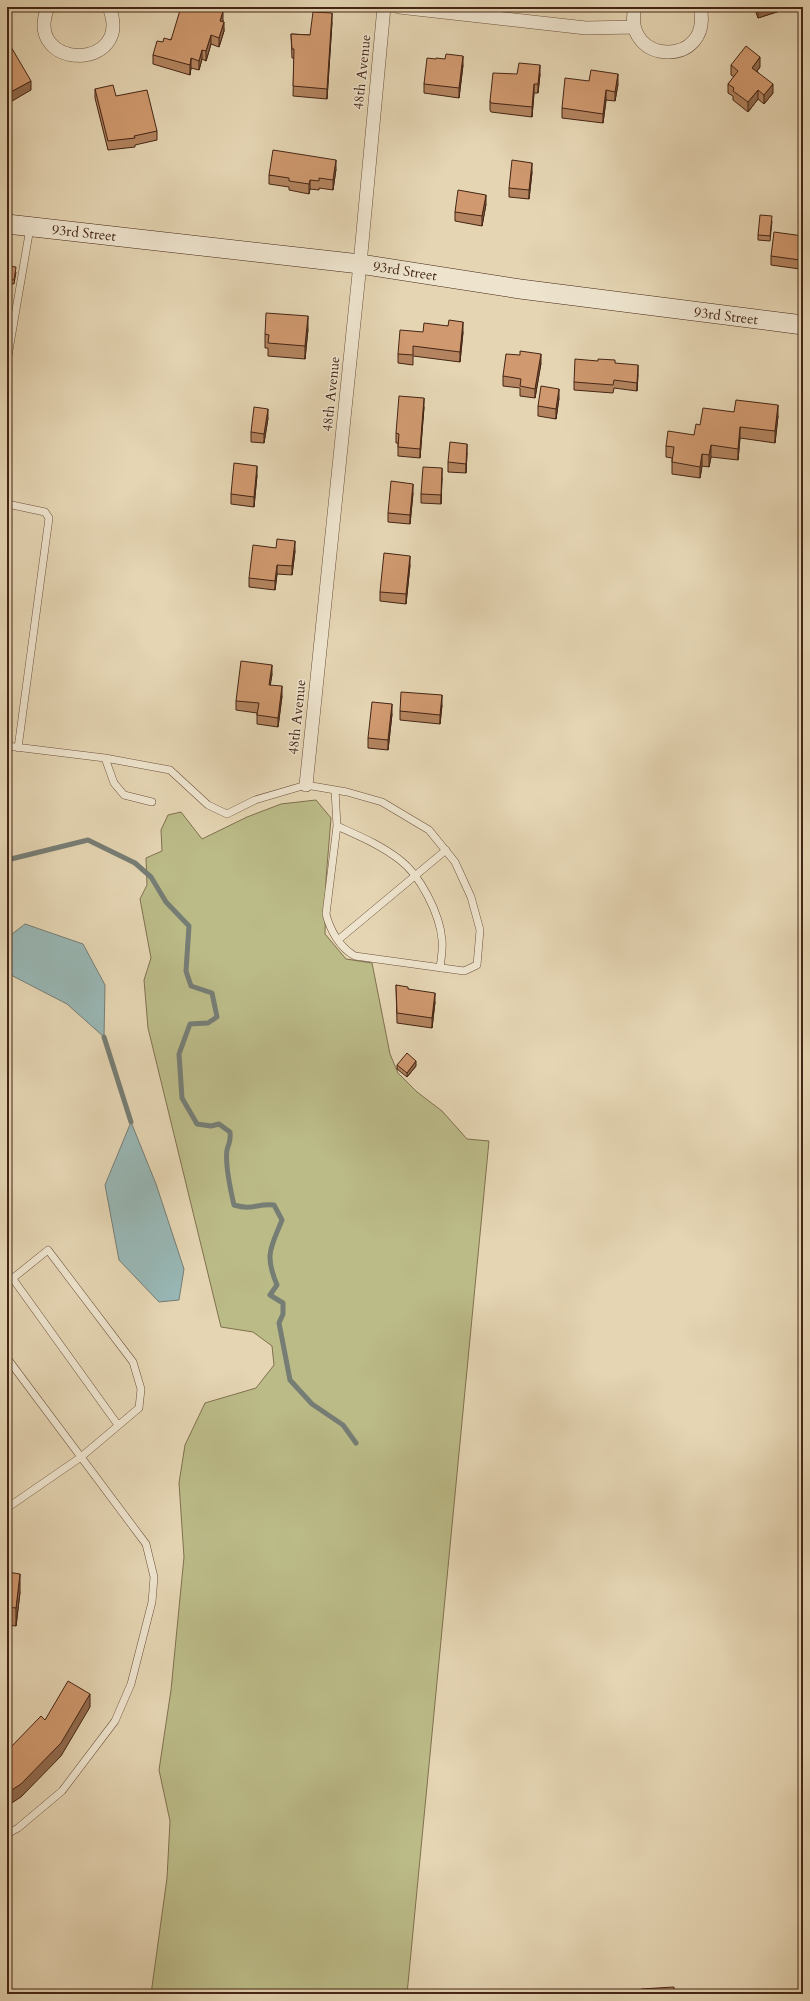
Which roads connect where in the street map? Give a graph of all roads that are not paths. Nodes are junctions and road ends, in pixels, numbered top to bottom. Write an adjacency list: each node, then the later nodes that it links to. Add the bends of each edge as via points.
1 (48, 7): 2 (street, via 44,26 53,45 61,52 82,57 93,54 109,39 113,28)
2 (109, 7)
3 (384, 7): 10 (street, 48th Avenue)
4 (398, 7): 7 (street, via 586,28)
5 (635, 7): 7 (street)
6 (700, 7): 7 (street, via 703,17 699,33 689,46 679,52 656,52 646,46)
7 (634, 28)
8 (7, 224): 9 (street, 93rd Street)
9 (31, 227): 10 (street, 93rd Street); 12 (lane)
10 (360, 264): 11 (street, 93rd Street, via 520,289); 17 (street, 48th Avenue)
11 (803, 325)
12 (7, 362)
13 (7, 504): 15 (lane, via 45,512 50,518)
14 (7, 746): 15 (lane)
15 (18, 748): 16 (lane)
16 (105, 758): 17 (lane, via 170,770 208,805 227,814 256,800); 19 (lane, via 114,783 124,795)
17 (306, 785): 18 (lane)
18 (335, 790): 20 (lane); 21 (lane, via 382,802 429,830)
19 (152, 802)
20 (338, 826): 22 (lane, via 401,860); 23 (lane, via 326,914 328,924)
21 (446, 850): 22 (lane); 24 (lane, via 455,862 471,897 480,930 477,965 464,970)
22 (415, 876): 23 (lane); 24 (lane, via 434,910 442,940)
23 (338, 940): 24 (lane, via 346,951 355,956)
24 (440, 968)
25 (10, 1281): 27 (lane); 27 (lane, via 48,1250 133,1362 141,1389 139,1408)
26 (7, 1358): 28 (lane)
27 (118, 1425): 28 (lane)
28 (81, 1457): 29 (lane); 30 (lane, via 146,1544 154,1577 152,1602 131,1684 114,1721 62,1792)
29 (7, 1508)
30 (7, 1834)

